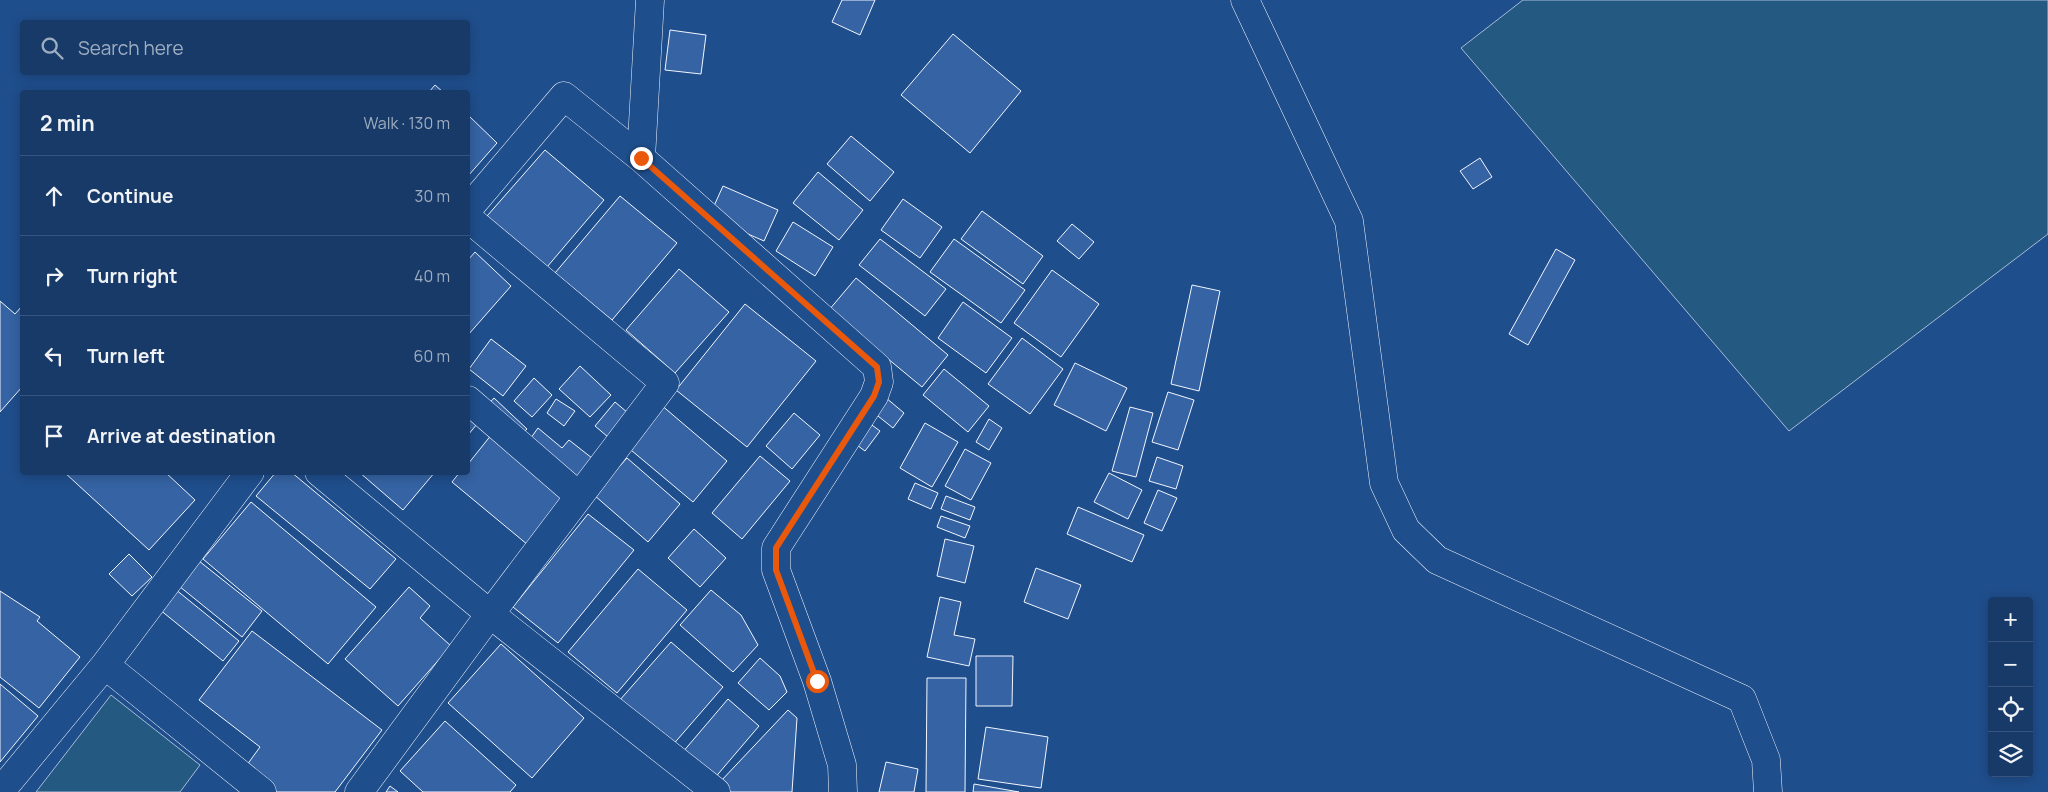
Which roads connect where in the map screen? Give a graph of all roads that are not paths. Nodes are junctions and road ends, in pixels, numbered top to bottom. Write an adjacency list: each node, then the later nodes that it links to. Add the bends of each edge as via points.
1 (650, 0): 3 (street)
2 (1245, 0): 17 (street, via 1349,221 1384,483 1406,530 1437,560 1742,699 1766,760)
3 (641, 158): 4 (street, via 564,96); 16 (street, via 877,367 879,382 874,396 776,548 776,570 840,755)
4 (470, 207)
5 (470, 220): 9 (street, via 665,383)
6 (470, 402): 9 (street)
7 (248, 475): 11 (street)
8 (323, 475): 10 (street)
9 (580, 496): 10 (street)
10 (490, 614): 14 (street); 15 (street)
11 (105, 665): 12 (street); 13 (street)
12 (0, 792)
13 (262, 792)
14 (359, 792)
15 (716, 792)
16 (843, 792)
17 (1768, 792)

